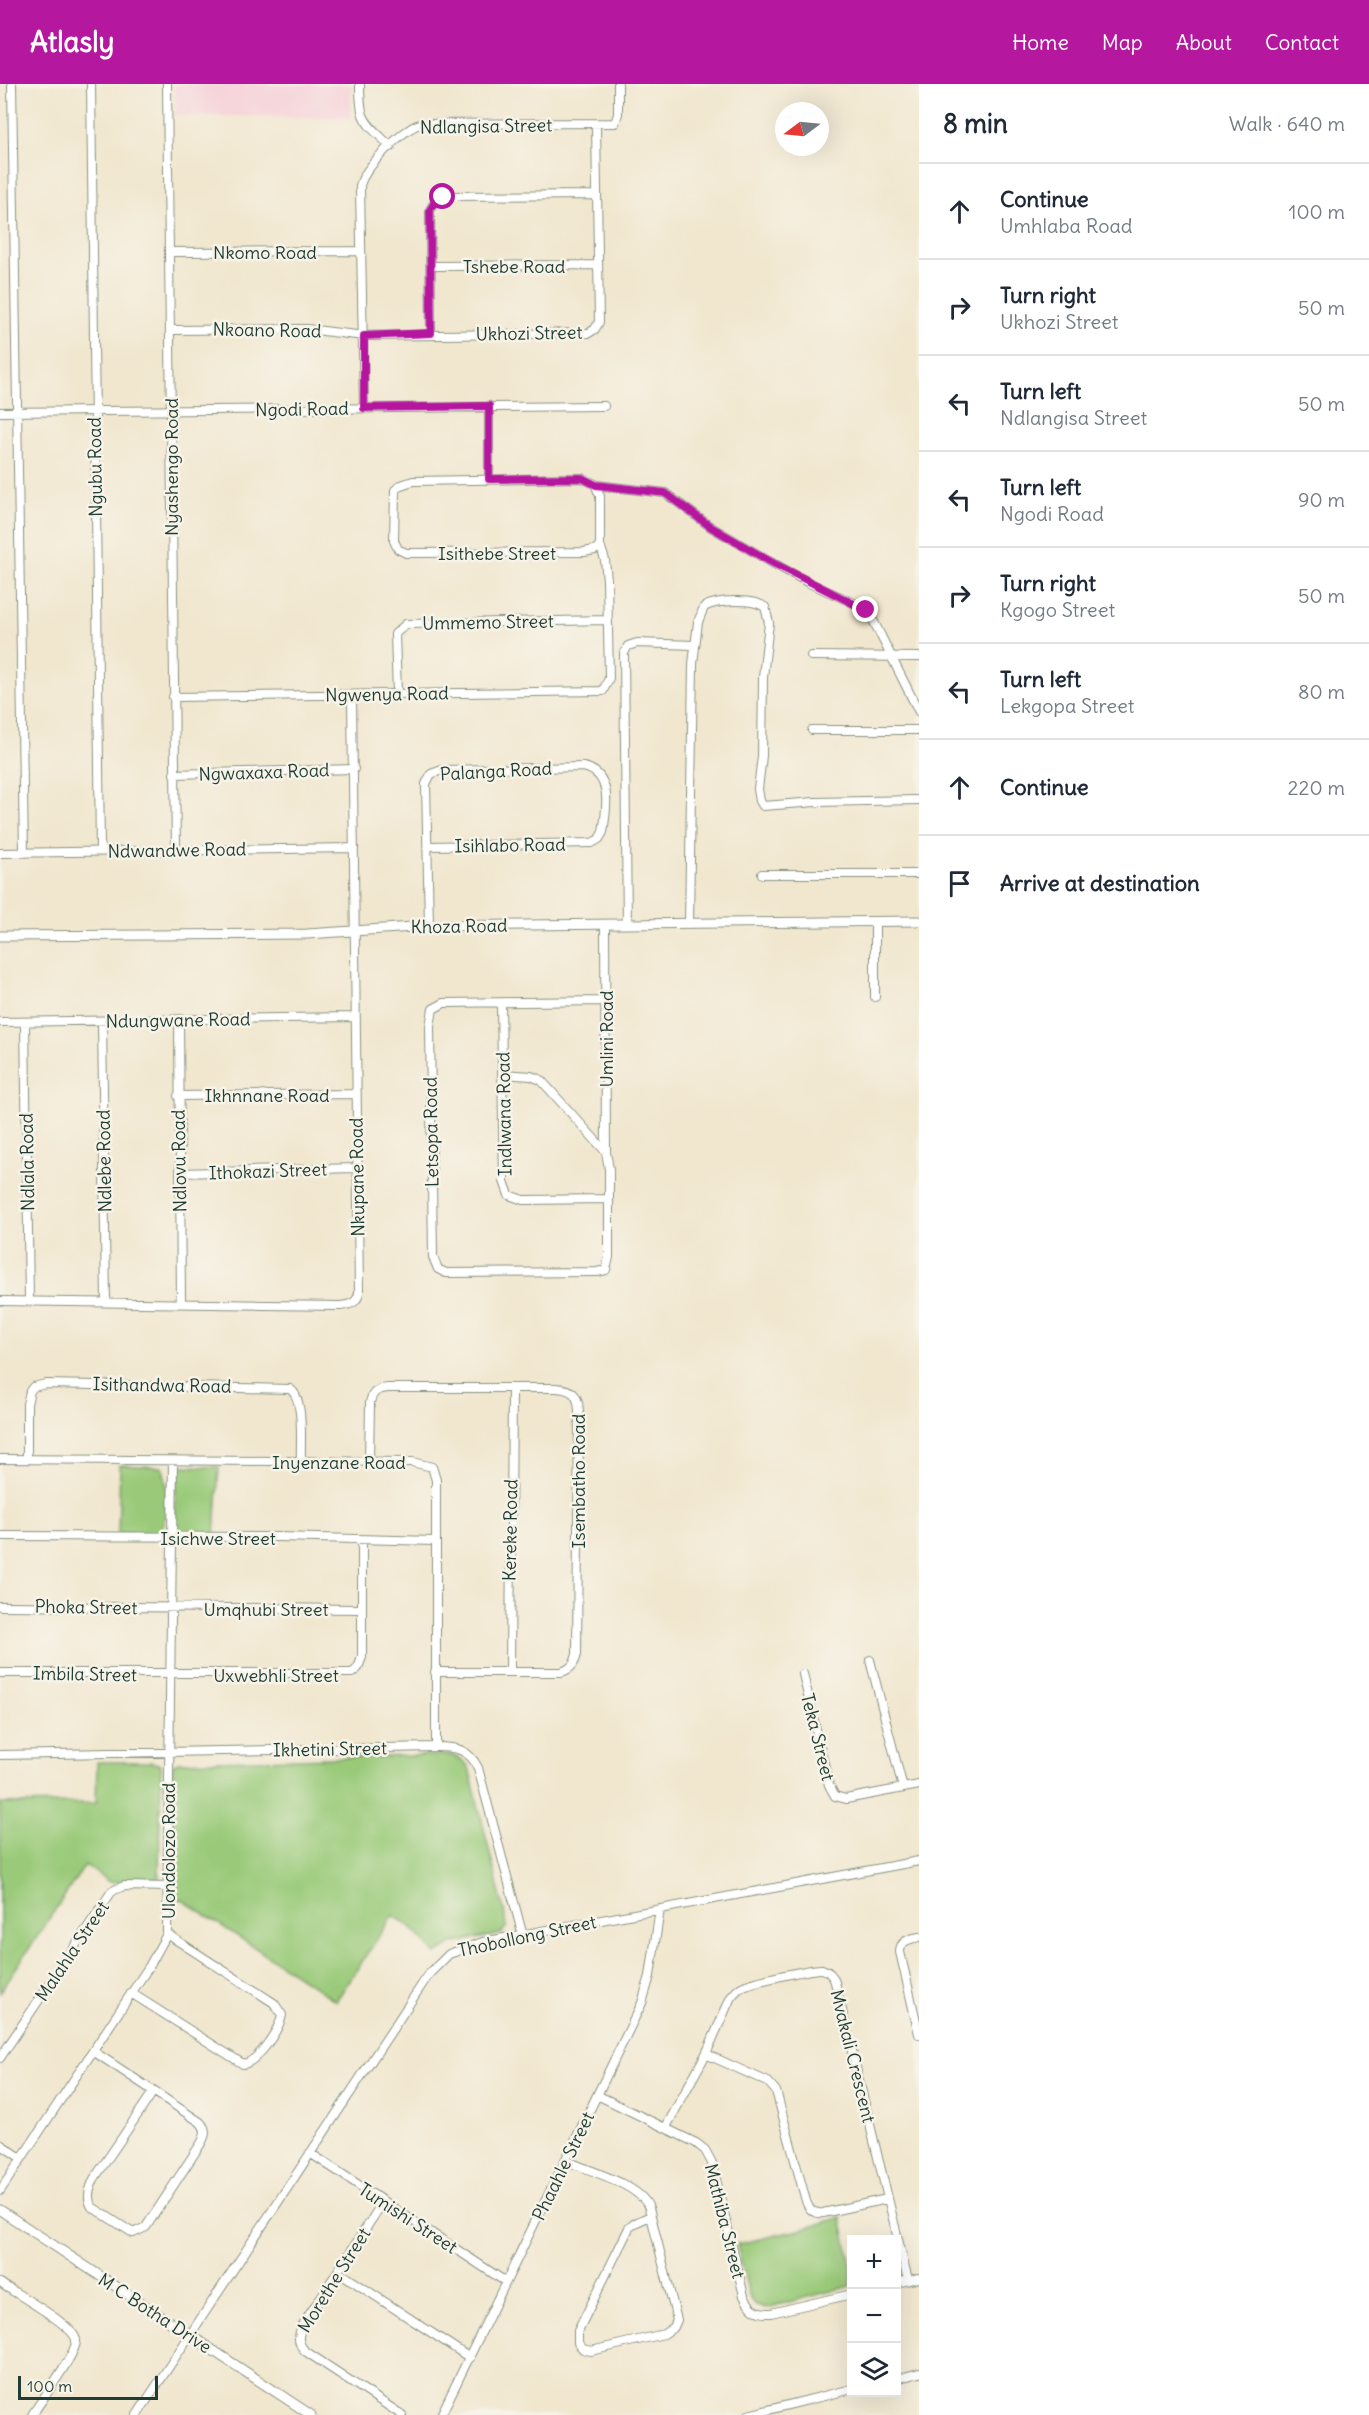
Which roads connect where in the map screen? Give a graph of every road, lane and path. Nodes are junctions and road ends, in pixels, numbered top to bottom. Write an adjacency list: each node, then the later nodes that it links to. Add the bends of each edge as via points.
1 (12, 84): 22 (street)
2 (91, 84): 19 (street, Ngubu Road)
3 (167, 84): 10 (street, Nyashengo Road)
4 (360, 84): 7 (street, via 361,115)
5 (618, 84): 6 (street, Ndlangisa Street, via 615,123)
6 (596, 124): 7 (street, Ndlangisa Street, via 420,124 408,129); 8 (street, Ukhozi Street)
7 (391, 147): 9 (street, Ndlangisa Street, via 361,181)
8 (596, 195): 11 (street, Ukhozi Street); 12 (street, via 440,198 430,210)
9 (361, 251): 10 (street, Nkomo Road); 15 (street, Ndlangisa Street)
10 (170, 252): 13 (street, Nyashengo Road)
11 (597, 265): 12 (street, Tshebe Road); 14 (street, Ukhozi Street, via 599,322 589,333)
12 (432, 266): 14 (street)
13 (170, 330): 15 (street, Nkoano Road, via 307,329); 20 (street, Nyashengo Road)
14 (431, 333): 15 (street, Ukhozi Street)
15 (364, 336): 18 (street, Ndlangisa Street)
16 (489, 406): 17 (street, Ngodi Road); 18 (street, Ngodi Road); 23 (street)
17 (604, 406)
18 (364, 408): 20 (street, Ngodi Road)
19 (95, 411): 20 (street, Ngodi Road); 22 (street, Ngodi Road); 44 (street, Ngubu Road)
20 (170, 411): 33 (street, Nyashengo Road)
21 (0, 412): 22 (street, Ngodi Road)
22 (18, 412): 45 (street)
23 (489, 479): 24 (street, via 582,478); 25 (street, Isithebe Street, via 413,481 399,486 395,492 395,544 400,551 584,552)
24 (596, 485): 25 (street, via 600,496); 29 (street, via 665,493 771,562 863,607)
25 (600, 545): 26 (street, via 608,580)
26 (608, 620): 31 (street, Ummemo Street, via 406,624 396,634); 31 (street, Ngwenya Road, via 609,678 600,692)
27 (694, 645): 39 (street, via 704,607 718,602 765,607 769,623 763,677 760,801 765,806); 51 (street); 52 (street, via 637,643 628,646 624,653)
28 (811, 657): 29 (street)
29 (893, 657): 30 (street); 34 (street)
30 (919, 657)
31 (397, 693): 32 (street, Ngwenya Road)
32 (352, 696): 33 (street, Ngwenya Road); 37 (street, Nkupane Road)
33 (173, 697): 38 (street, Nyashengo Road)
34 (919, 712)
35 (812, 730): 36 (street)
36 (919, 730)
37 (354, 769): 38 (street, Ngwaxaxa Road); 42 (street, Nkupane Road)
38 (174, 774): 43 (street, Nyashengo Road)
39 (919, 800)
40 (592, 843): 41 (street, Isihlabo Road); 41 (street, Palanga Road, via 603,832 603,777 593,769 562,767 442,770 431,774 426,784)
41 (429, 846): 53 (street, Palanga Road)
42 (354, 848): 43 (street, Ndwandwe Road); 55 (street, Nkupane Road)
43 (176, 850): 44 (street, Ndwandwe Road)
44 (100, 851): 45 (street, Ndwandwe Road)
45 (24, 852): 46 (street, Ndwandwe Road)
46 (0, 853)
47 (762, 874): 48 (street)
48 (919, 874)
49 (875, 921): 50 (street, Khoza Road); 51 (street, Khoza Road); 57 (street)
50 (919, 921)
51 (689, 923): 52 (street, Khoza Road)
52 (627, 924): 54 (street, Khoza Road)
53 (429, 926): 54 (street, Khoza Road); 55 (street, Khoza Road)
54 (605, 926): 58 (street, Umlini Road)
55 (356, 930): 56 (street, Khoza Road, via 307,934); 60 (street, Nkupane Road)
56 (0, 936)
57 (875, 997)
58 (606, 1001): 59 (street, Letsopa Road); 68 (street, Umlini Road)
59 (501, 1004): 65 (street, Indlwana Road); 72 (street, Letsopa Road, via 444,1004 431,1013 436,1266 446,1273)
60 (355, 1017): 61 (street, Ndungwane Road); 66 (street, Nkupane Road)
61 (179, 1019): 64 (street, Ndungwane Road); 67 (street, Ndlovu Road)
62 (0, 1022): 63 (street, Ndungwane Road)
63 (25, 1022): 64 (street, Ndungwane Road); 74 (street, Ndlala Road)
64 (102, 1022): 75 (street, Ndlebe Road)
65 (503, 1074): 68 (street, via 541,1080); 71 (street, Indlwana Road, via 504,1181 509,1195 523,1200)
66 (356, 1094): 67 (street, Ikhnnane Road); 69 (street, Nkupane Road)
67 (178, 1096): 70 (street, Ndlovu Road)
68 (606, 1152): 71 (street, Umlini Road)
69 (356, 1168): 70 (street, Ithokazi Street); 76 (street, Nkupane Road, via 359,1292 353,1303 304,1306)
70 (180, 1173): 76 (street, Ndlovu Road)
71 (609, 1199): 72 (street, Umlini Road, via 608,1266)
72 (597, 1272)
73 (0, 1301): 74 (street, Nkupane Road)
74 (29, 1301): 75 (street, Nkupane Road)
75 (106, 1301): 76 (street, Nkupane Road)
76 (181, 1302)
77 (512, 1389): 82 (street, Isembatho Road, via 377,1390 370,1403); 92 (street, Kereke Road); 92 (street, Isembatho Road, via 564,1388 574,1392 578,1402 577,1654 574,1664 561,1672)
78 (0, 1459): 79 (street, Inyenzane Road)
79 (27, 1460): 80 (street, Inyenzane Road); 81 (street, Isithandwa Road, via 28,1396 33,1387 45,1384 290,1389 298,1401)
80 (173, 1461): 81 (street, Inyenzane Road); 84 (street, Ulondolozo Road)
81 (301, 1461): 82 (street, Inyenzane Road)
82 (369, 1461): 86 (street, Inyenzane Road, via 420,1462 432,1467 436,1480)
83 (0, 1536): 84 (street, Isichwe Street)
84 (172, 1538): 85 (street, Isichwe Street); 88 (street, Ulondolozo Road)
85 (362, 1540): 86 (street, Isichwe Street); 89 (street, Uxwebhli Street)
86 (435, 1541): 91 (street, Inyenzane Road)
87 (0, 1606): 88 (street, Phoka Street)
88 (171, 1608): 89 (street, Umqhubi Street); 95 (street, Ulondolozo Road)
89 (362, 1609): 95 (street, Uxwebhli Street, via 363,1657 352,1674)
90 (870, 1660): 100 (street)
91 (435, 1672): 92 (street, Isembatho Road); 96 (street, Inyenzane Road)
92 (510, 1672)
93 (0, 1673): 95 (street, Imbila Street)
94 (802, 1674): 100 (street, Teka Street, via 830,1785 838,1798)
95 (170, 1675): 97 (street, Ulondolozo Road)
96 (436, 1747): 97 (street, Ikhetini Street); 105 (street, Ikhetini Street, via 461,1749 478,1768)
97 (169, 1751): 98 (street, Ikhetini Street); 102 (street, Ulondolozo Road)
98 (0, 1755)
99 (919, 1785): 100 (street)
100 (903, 1788)
101 (919, 1861): 103 (street, Thobollong Street)
102 (168, 1887): 104 (street, Ulondolozo Road); 111 (street, Malahla Street, via 135,1885 112,1891)
103 (660, 1909): 105 (street, Thobollong Street); 113 (street, Phaahle Street, via 645,1993)
104 (167, 1934): 107 (street, Ulondolozo Road); 107 (street, via 274,2003 282,2015 279,2024 257,2057 243,2064)
105 (522, 1936): 116 (street, Thobollong Street, via 459,1949 435,1966)
106 (919, 1937): 108 (street, via 900,1947)
107 (131, 1993): 109 (street, Ulondolozo Road)
108 (919, 2034)
109 (93, 2051): 112 (street); 117 (street, Ulondolozo Road)
110 (706, 2054): 114 (street, Mvakali Crescent); 120 (street, via 768,2082 776,2091 811,2210 823,2213); 120 (street, Mvakali Crescent, via 731,1996 742,1986 820,1969 830,1974)
111 (0, 2058)
112 (153, 2092): 112 (street, via 201,2122 205,2136 146,2227 133,2233 92,2207 89,2192)
113 (597, 2095): 114 (street, Mathiba Street); 118 (street, Phaahle Street)
114 (666, 2127): 130 (street, Mathiba Street, via 708,2154 744,2296 753,2309 771,2313)
115 (0, 2144): 117 (street)
116 (310, 2153): 121 (street, Tumishi Street); 131 (street, Thobollong Street)
117 (21, 2158): 119 (street, Ulondolozo Road)
118 (566, 2161): 123 (street, via 640,2193 647,2201); 127 (street, Phaahle Street)
119 (0, 2191)
120 (887, 2199): 126 (street, Mvakali Crescent)
121 (383, 2202): 124 (street, Morethe Street); 127 (street, Tumishi Street)
122 (0, 2210): 131 (street, M C Botha Drive)
123 (650, 2216): 123 (street, via 676,2324 658,2336 583,2349 577,2339 578,2331 622,2241 634,2223)
124 (339, 2272): 132 (street); 139 (street, Morethe Street, via 302,2326 298,2337 301,2346)
125 (919, 2278): 126 (street)
126 (908, 2280): 128 (street)
127 (506, 2282): 132 (street, Phaahle Street)
128 (901, 2282)
129 (0, 2283): 136 (street, via 61,2323 76,2338 74,2352)
130 (847, 2295)
131 (190, 2337): 137 (street, Thobollong Street); 138 (street, M C Botha Drive)
132 (470, 2358): 140 (street, Phaahle Street)
133 (919, 2373): 134 (street)
134 (901, 2378)
135 (847, 2390): 141 (street)
136 (32, 2415)
137 (137, 2415)
138 (311, 2415)
139 (402, 2415)
140 (441, 2415)
141 (748, 2415)

